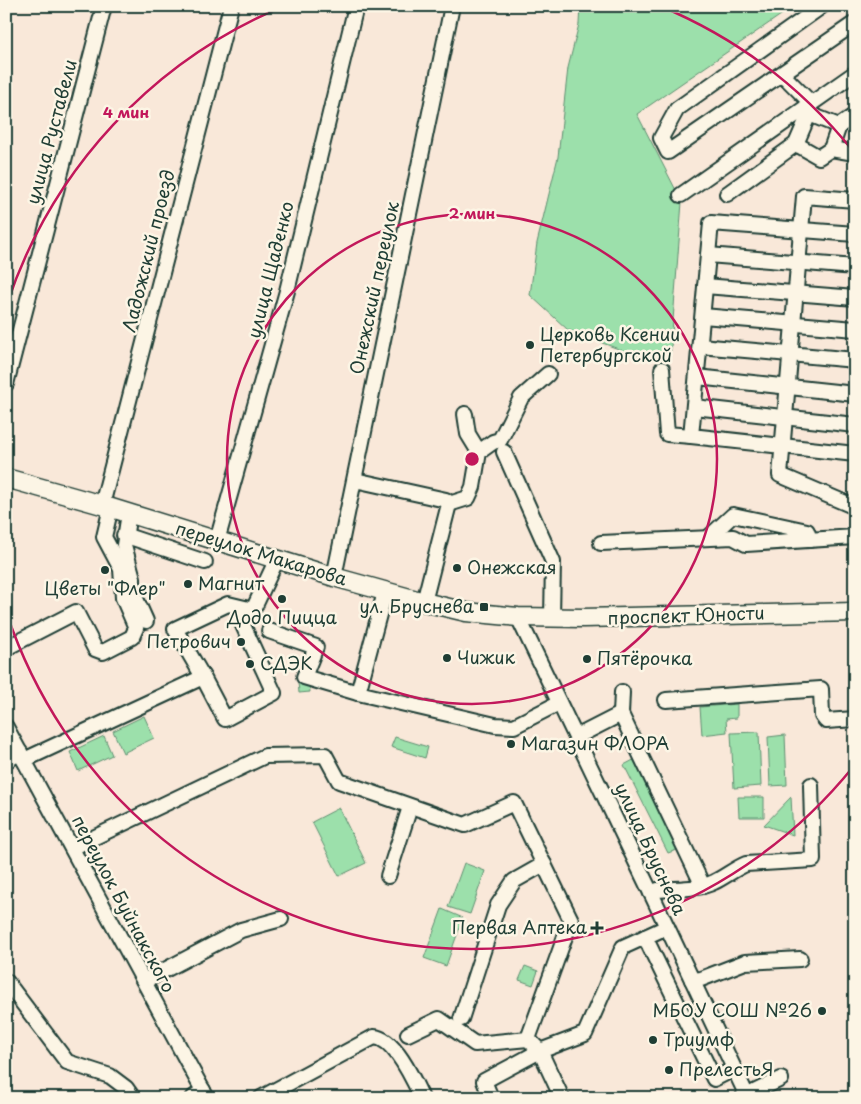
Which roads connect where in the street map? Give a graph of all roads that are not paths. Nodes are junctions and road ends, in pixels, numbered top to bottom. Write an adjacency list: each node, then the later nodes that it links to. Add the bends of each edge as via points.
1 (104, 6): 35 (street, улица Руставели)
2 (231, 6): 50 (street, Ладожский проезд)
3 (356, 6): 57 (street, улица Щаденко, via 287,290)
4 (452, 6): 48 (street, Онежский переулок)
5 (822, 6): 8 (street, via 677,109 661,138 668,152)
6 (855, 23): 8 (street)
7 (855, 73): 9 (street)
8 (782, 74): 9 (street)
9 (810, 109): 11 (street); 12 (street); 15 (street)
10 (855, 115): 11 (street)
11 (839, 126): 13 (street)
12 (796, 144): 13 (street, via 819,157); 16 (street)
13 (831, 149): 14 (street)
14 (855, 153)
15 (681, 194)
16 (727, 194)
17 (855, 200): 18 (street, via 804,196)
18 (801, 230): 19 (street); 20 (street, via 711,223); 21 (street)
19 (855, 234)
20 (708, 254): 21 (street); 23 (street)
21 (798, 262): 22 (street); 24 (street)
22 (855, 267)
23 (705, 286): 24 (street); 26 (street)
24 (796, 294): 25 (street); 27 (street)
25 (855, 298)
26 (703, 316): 27 (street); 29 (street)
27 (793, 324): 28 (street); 30 (street)
28 (855, 329)
29 (700, 346): 30 (street); 34 (street)
30 (790, 355): 31 (street); 36 (street)
31 (855, 360)
32 (662, 369): 42 (street, via 667,434)
33 (548, 374): 44 (street, via 521,398 500,440)
34 (697, 377): 36 (street); 38 (street)
35 (6, 384)
36 (788, 386): 37 (street); 40 (street)
37 (855, 394)
38 (694, 407): 40 (street); 42 (street)
39 (466, 414): 44 (street, via 468,434)
40 (785, 417): 41 (street); 43 (street)
41 (855, 425)
42 (691, 436): 43 (street)
43 (783, 445): 46 (street); 51 (street, via 780,475)
44 (479, 452): 49 (street, via 473,488 468,498)
45 (504, 452): 67 (street, via 553,562)
46 (855, 454)
47 (6, 478): 50 (main road, переулок Макарова)
48 (356, 480): 49 (street, via 446,500); 61 (street, Онежский переулок)
49 (449, 504): 63 (street)
50 (107, 506): 52 (main road, переулок Макарова); 70 (street, Ладожский проезд, via 104,537 121,569 123,598 136,628 132,637 103,652 95,649 76,612)
51 (855, 507)
52 (129, 513): 53 (street); 57 (main road, переулок Макарова)
53 (124, 536): 60 (street); 68 (street, via 133,592)
54 (855, 537): 56 (street)
55 (708, 538): 56 (street, via 733,536 746,544); 56 (street, via 733,515 807,531); 58 (street)
56 (810, 540)
57 (216, 541): 59 (main road, переулок Макарова)
58 (601, 543)
59 (277, 560): 61 (main road, переулок Макарова); 64 (street)
60 (205, 562)
61 (334, 577): 62 (main road, переулок Макарова)
62 (385, 592): 63 (main road, переулок Макарова); 73 (street)
63 (424, 602): 66 (main road, переулок Макарова, via 466,612)
64 (253, 610): 71 (street, via 228,604 175,629); 71 (street, via 241,621 274,693 225,718)
65 (855, 612): 67 (main road, проспект Юности)
66 (518, 617): 67 (main road, проспект Юности); 75 (street, улица Бруснева)
67 (552, 618)
68 (146, 621)
69 (269, 631): 73 (street, via 316,647 304,677)
70 (6, 648)
71 (203, 677): 80 (street)
72 (622, 692): 76 (street)
73 (358, 693): 75 (street, via 514,726)
74 (666, 700): 77 (street, via 821,690 822,716 826,721)
75 (559, 703): 79 (street, улица Бруснева)
76 (621, 714): 79 (street); 87 (street)
77 (855, 719)
78 (6, 727): 80 (street, переулок Буйнакского)
79 (576, 737): 88 (street, улица Бруснева)
80 (22, 756): 81 (street); 84 (street, переулок Буйнакского)
81 (6, 761)
82 (811, 785): 87 (street, via 813,860 746,864)
83 (410, 807): 84 (street, via 339,781 325,754 265,756); 85 (street, via 465,825 514,803); 86 (street)
84 (72, 848): 94 (street, переулок Буйнакского)
85 (544, 864): 96 (street, via 514,881 498,905); 98 (street, via 571,920)
86 (388, 876)
87 (703, 886): 88 (street)
88 (651, 893): 90 (street, улица Бруснева)
89 (281, 919): 94 (street, via 241,930)
90 (667, 927): 91 (street); 93 (street, улица Бруснева)
91 (645, 937): 99 (street, via 623,947 585,1034); 100 (street, via 714,1079)
92 (800, 959): 93 (street, via 745,962)
93 (692, 980): 100 (street, улица Бруснева)
94 (144, 981): 102 (street, переулок Буйнакского)
95 (6, 982): 104 (street, via 67,1062 110,1076)
96 (461, 1019)
97 (408, 1034): 98 (street, via 439,1019 475,1044)
98 (528, 1039): 99 (street)
99 (540, 1051): 107 (street, via 484,1081); 108 (street)
100 (734, 1069): 103 (street, улица Бруснева)
101 (781, 1079): 103 (street)
102 (201, 1095)
103 (745, 1097)
104 (133, 1098)
105 (261, 1098): 106 (street, via 374,1037 385,1041 399,1057)
106 (422, 1098)
107 (491, 1098)
108 (562, 1098)

